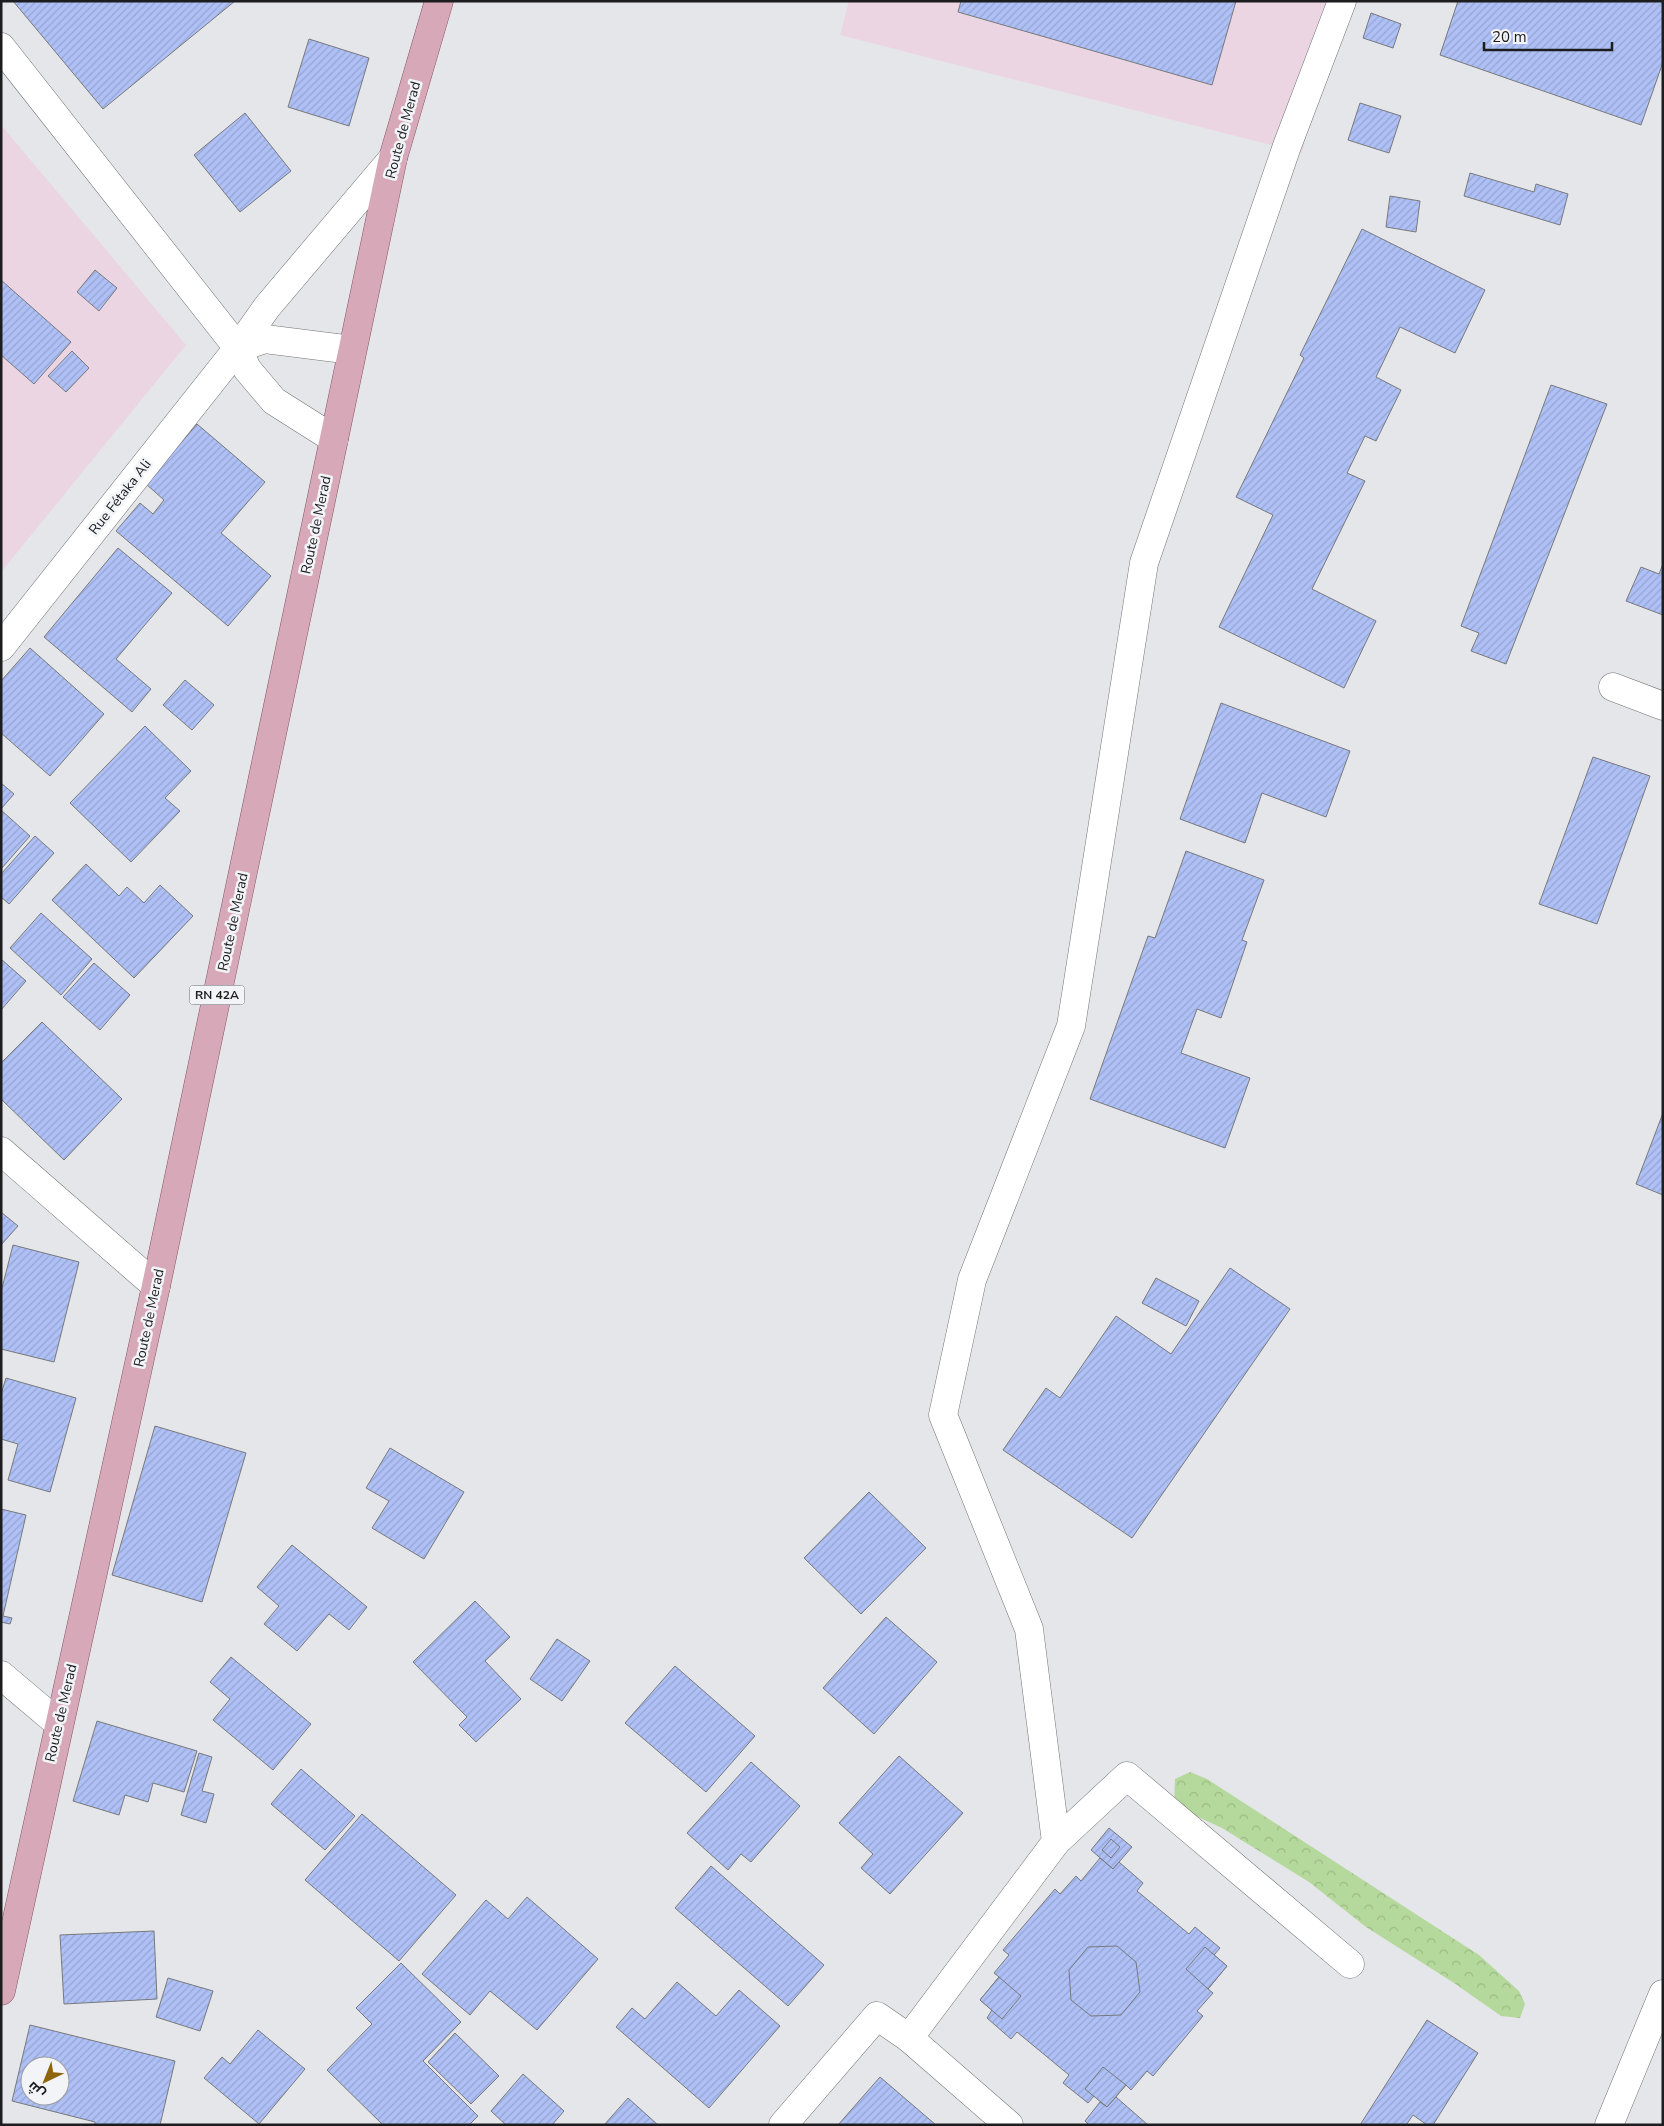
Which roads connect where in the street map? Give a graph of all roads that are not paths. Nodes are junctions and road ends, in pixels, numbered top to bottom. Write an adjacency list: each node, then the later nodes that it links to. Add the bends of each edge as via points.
1 (439, 1): 4 (main road, Route de Merad / RN 42A)
2 (1342, 1): 15 (street, via 1287,146 1144,563 1071,1026 972,1280 943,1415 1029,1629)
3 (1, 47): 5 (street)
4 (394, 158): 5 (street, Rue Fétaka Ali, via 267,307); 6 (main road, Route de Merad / RN 42A)
5 (238, 348): 6 (street, via 265,339); 7 (street, via 247,369 274,402); 8 (street, Rue Fétaka Ali)
6 (352, 350): 7 (main road, Route de Merad / RN 42A)
7 (334, 439): 12 (main road, Route de Merad / RN 42A)
8 (1, 647)
9 (1613, 687): 10 (street)
10 (1663, 706)
11 (1, 1152): 12 (street)
12 (156, 1286): 14 (main road, Route de Merad / RN 42A)
13 (1, 1674): 14 (street)
14 (59, 1724): 17 (main road, Route de Merad / RN 42A)
15 (1056, 1842): 16 (street, via 1127,1776); 19 (street)
16 (1350, 1964)
17 (1, 1991)
18 (1663, 1994): 22 (street)
19 (909, 2038): 20 (street, via 877,2016); 21 (street)
20 (783, 2125)
21 (1009, 2125)
22 (1609, 2125)

